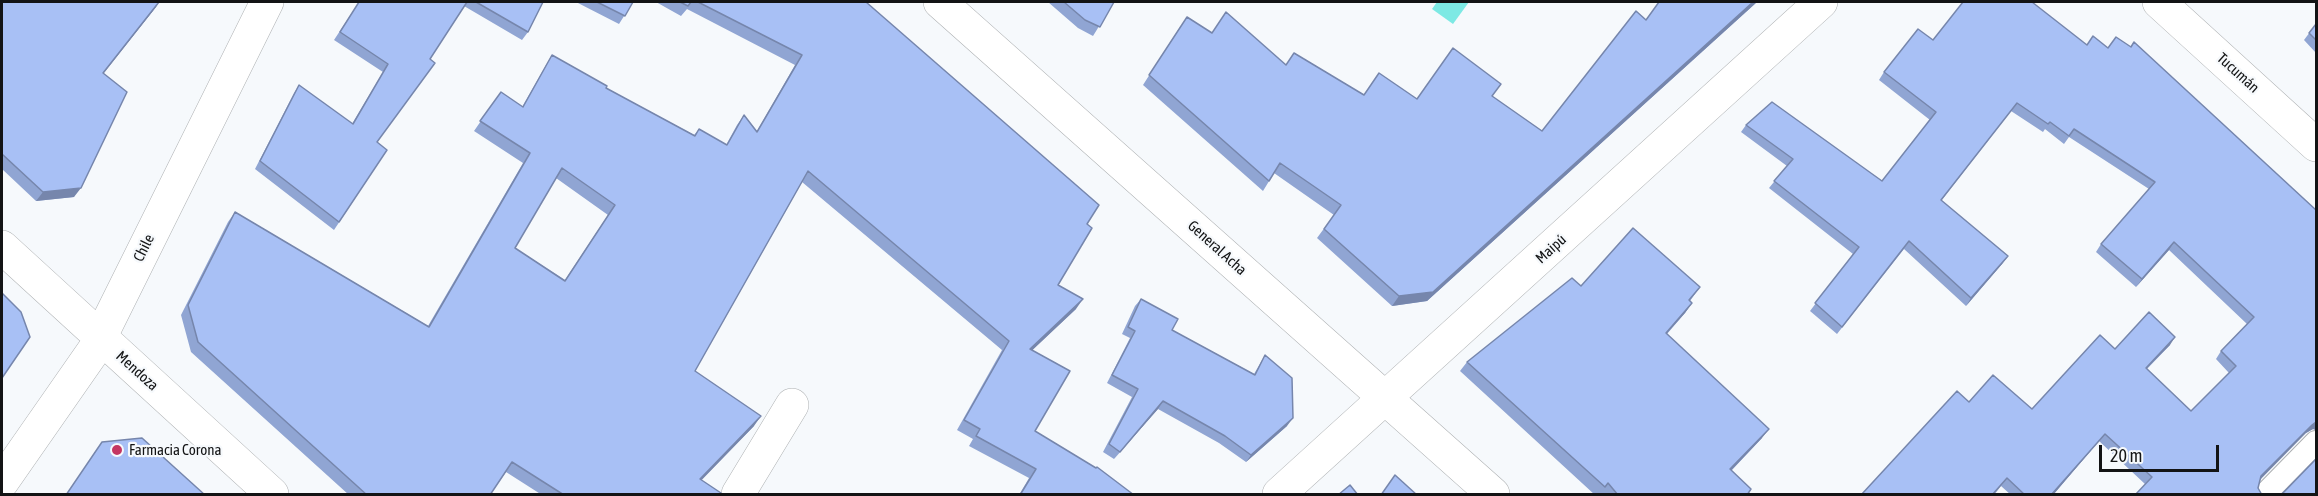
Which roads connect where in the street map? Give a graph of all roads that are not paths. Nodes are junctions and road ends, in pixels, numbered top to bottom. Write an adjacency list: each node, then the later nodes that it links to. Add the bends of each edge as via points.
1 (267, 2): 7 (street, Chile)
2 (940, 2): 8 (street, General Acha)
3 (1821, 2): 8 (street, Maipú)
4 (2159, 2): 5 (street, Tucumán)
5 (2316, 145)
6 (2, 248): 7 (street, Mendoza)
7 (100, 337): 11 (street, Chile); 13 (street, Mendoza)
8 (1386, 399): 15 (street, Maipú); 16 (street, General Acha)
9 (792, 405): 14 (street)
10 (2316, 442): 12 (lane)
11 (2, 482)
12 (2266, 493)
13 (272, 495)
14 (738, 495)
15 (1279, 495)
16 (1493, 495)

